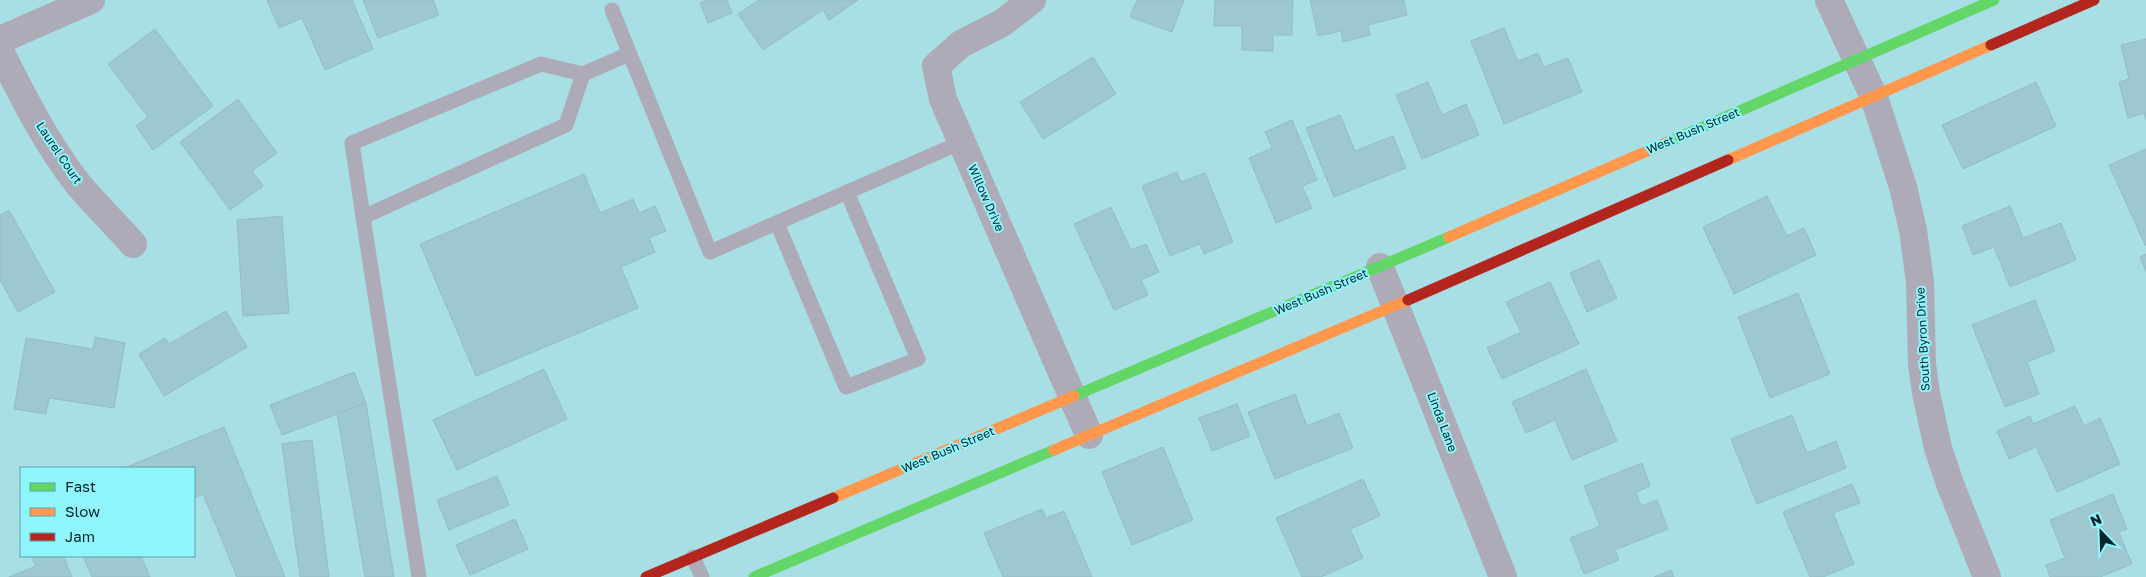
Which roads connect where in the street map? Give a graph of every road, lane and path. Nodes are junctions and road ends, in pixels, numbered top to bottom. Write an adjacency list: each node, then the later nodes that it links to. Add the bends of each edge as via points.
1 (91, 0): 7 (street)
2 (1032, 0): 13 (street, Willow Drive, via 1002,23 961,44 936,66 943,99)
3 (1829, 0): 10 (street, South Byron Drive)
4 (1994, 0): 10 (main road, West Bush Street)
5 (2094, 0): 12 (main road)
6 (612, 10): 9 (lane)
7 (0, 40)
8 (0, 51): 17 (street, Laurel Court, via 55,150 78,183)
9 (629, 54): 11 (lane); 16 (lane, via 710,252)
10 (1856, 60): 12 (street, South Byron Drive); 18 (main road, West Bush Street)
11 (583, 74): 15 (lane, via 566,126); 15 (lane, via 541,64 352,143)
12 (1874, 97): 19 (main road); 28 (street, South Byron Drive, via 1903,187 1913,230 1920,282 1922,364 1938,448)
13 (962, 142): 14 (lane); 20 (street, Willow Drive)
14 (847, 192): 16 (lane); 16 (lane, via 918,359 846,387)
15 (363, 217): 23 (lane)
16 (777, 223)
17 (133, 244)
18 (1380, 267): 19 (street, Linda Lane); 20 (main road, West Bush Street)
19 (1396, 305): 21 (main road); 27 (street, Linda Lane)
20 (1073, 397): 21 (street, Willow Drive); 22 (main road, West Bush Street)
21 (1089, 435): 26 (main road)
22 (693, 557): 24 (main road, West Bush Street); 25 (lane)
23 (419, 577)
24 (646, 577)
25 (702, 577)
26 (754, 577)
27 (1503, 577)
28 (1987, 577)

